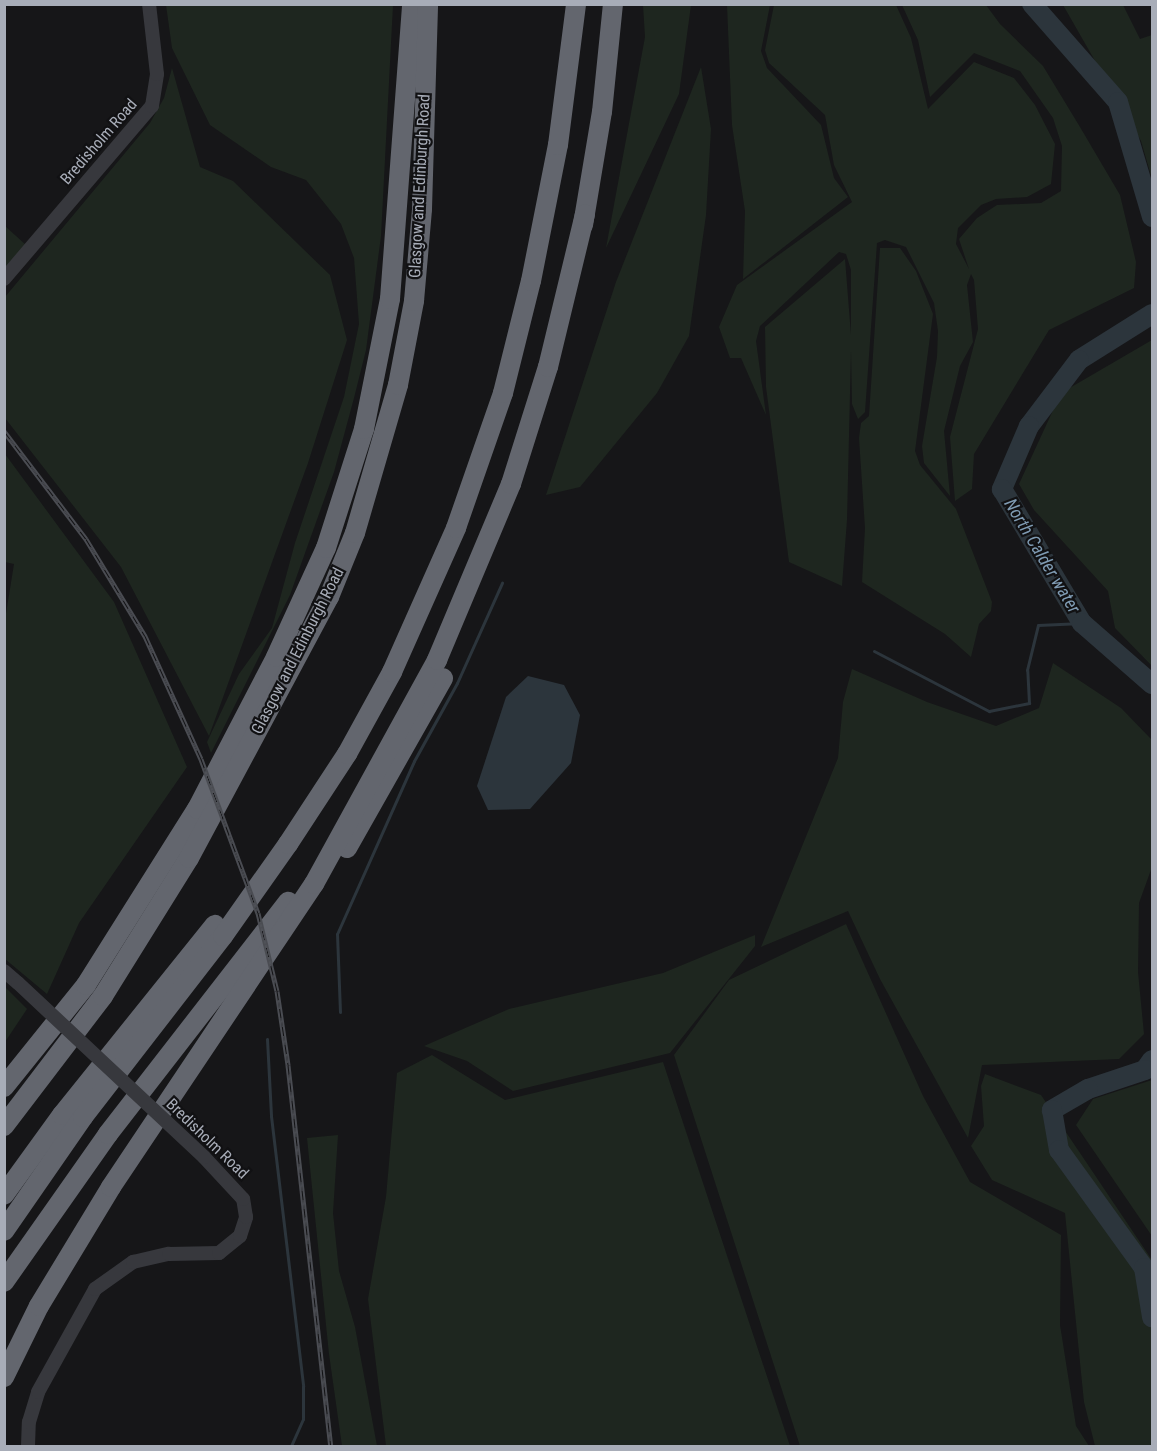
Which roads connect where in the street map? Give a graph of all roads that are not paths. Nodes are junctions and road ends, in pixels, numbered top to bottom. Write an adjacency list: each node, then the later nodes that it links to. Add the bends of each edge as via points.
1 (149, 4): 7 (street, Bredisholm Road, via 157,74 152,106)
2 (412, 4): 12 (highway, Glasgow and Edinburgh Road, via 390,299 364,429 326,548 276,657 197,808 86,985)
3 (428, 4): 13 (highway, Glasgow and Edinburgh Road, via 422,209 414,302 399,385 355,533 329,597 189,858 103,996)
4 (576, 4): 8 (highway, via 558,145 519,333 486,444)
5 (613, 4): 6 (highway, via 602,112)
6 (585, 214): 9 (highway, via 548,367 495,530 437,660); 14 (highway, via 557,369 536,444 505,536 444,676 393,772 277,959)
7 (4, 279)
8 (443, 559): 11 (highway, via 392,672 347,754 223,936); 15 (highway, via 370,693 271,849)
9 (363, 793): 14 (highway, via 314,884); 18 (highway, via 307,876 108,1134)
10 (4, 971): 20 (street, Bredisholm Road, bridge, via 204,1157 243,1199 246,1217 240,1236 219,1253 169,1254 133,1262 95,1289 39,1392 29,1422)
11 (132, 1052): 16 (highway); 17 (highway)
12 (4, 1087)
13 (4, 1126)
14 (146, 1135): 19 (highway, via 39,1306)
15 (4, 1195)
16 (4, 1211)
17 (4, 1231)
18 (4, 1282)
19 (4, 1377)
20 (28, 1446)

